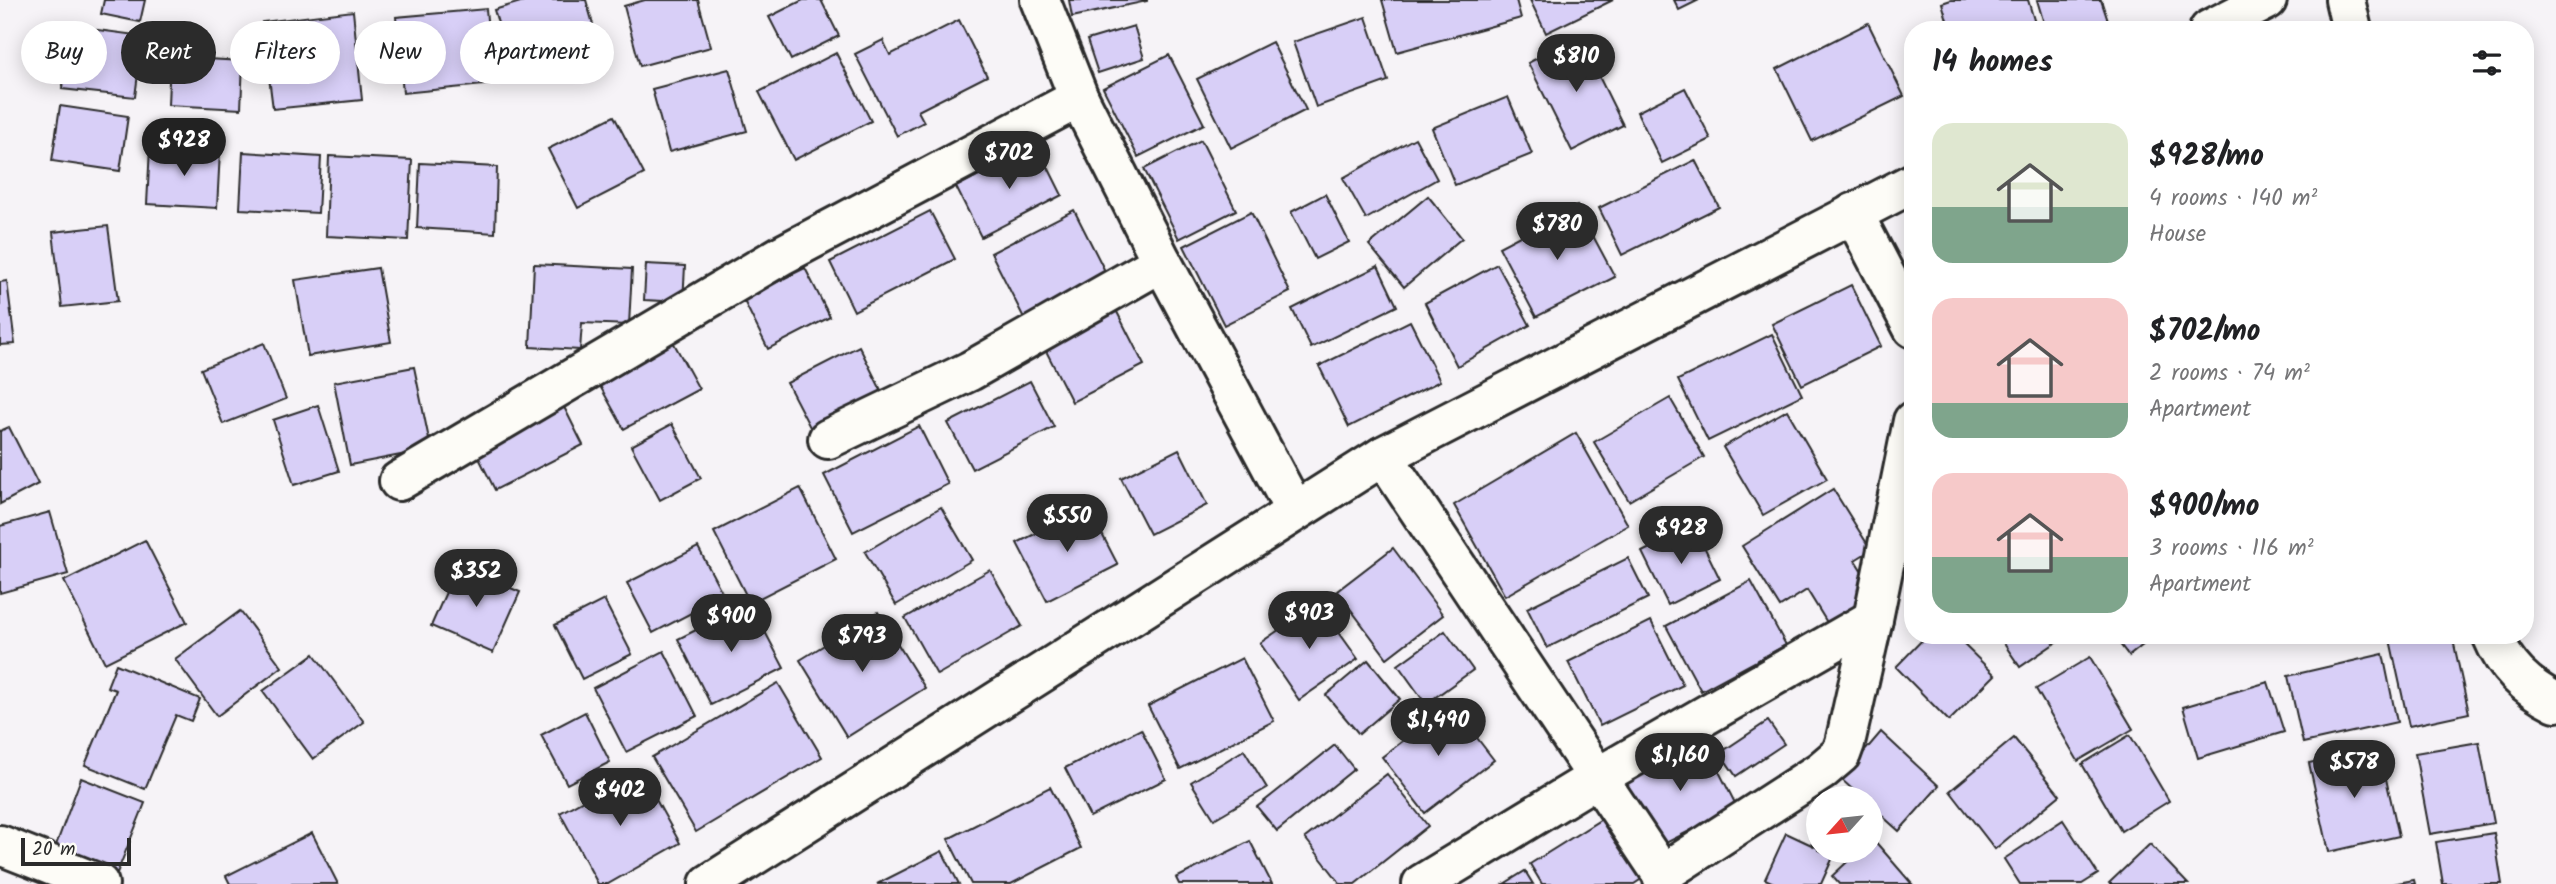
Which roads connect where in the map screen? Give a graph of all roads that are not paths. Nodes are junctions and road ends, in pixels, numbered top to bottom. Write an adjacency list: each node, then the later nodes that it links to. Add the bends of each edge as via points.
1 (1040, 0): 6 (street)
2 (2267, 0): 4 (street)
3 (2344, 0): 5 (street)
4 (2226, 21)
5 (2350, 21)
6 (1079, 98): 9 (street); 14 (street, via 782,255)
7 (1904, 188): 8 (street)
8 (1853, 213): 10 (street); 12 (street)
9 (1162, 262): 11 (street, via 970,371); 15 (street)
10 (1904, 311)
11 (828, 439)
12 (1383, 456): 15 (street); 19 (street)
13 (1904, 466): 16 (street)
14 (399, 481)
15 (1295, 511): 23 (street)
16 (1873, 619): 19 (street); 21 (street, via 1841,754)
17 (2496, 644): 18 (street, via 2500,655 2533,690)
18 (2556, 702)
19 (1598, 777): 21 (street); 24 (street)
20 (0, 845): 22 (street)
21 (1663, 879)
22 (99, 884)
23 (709, 884)
24 (1422, 884)

